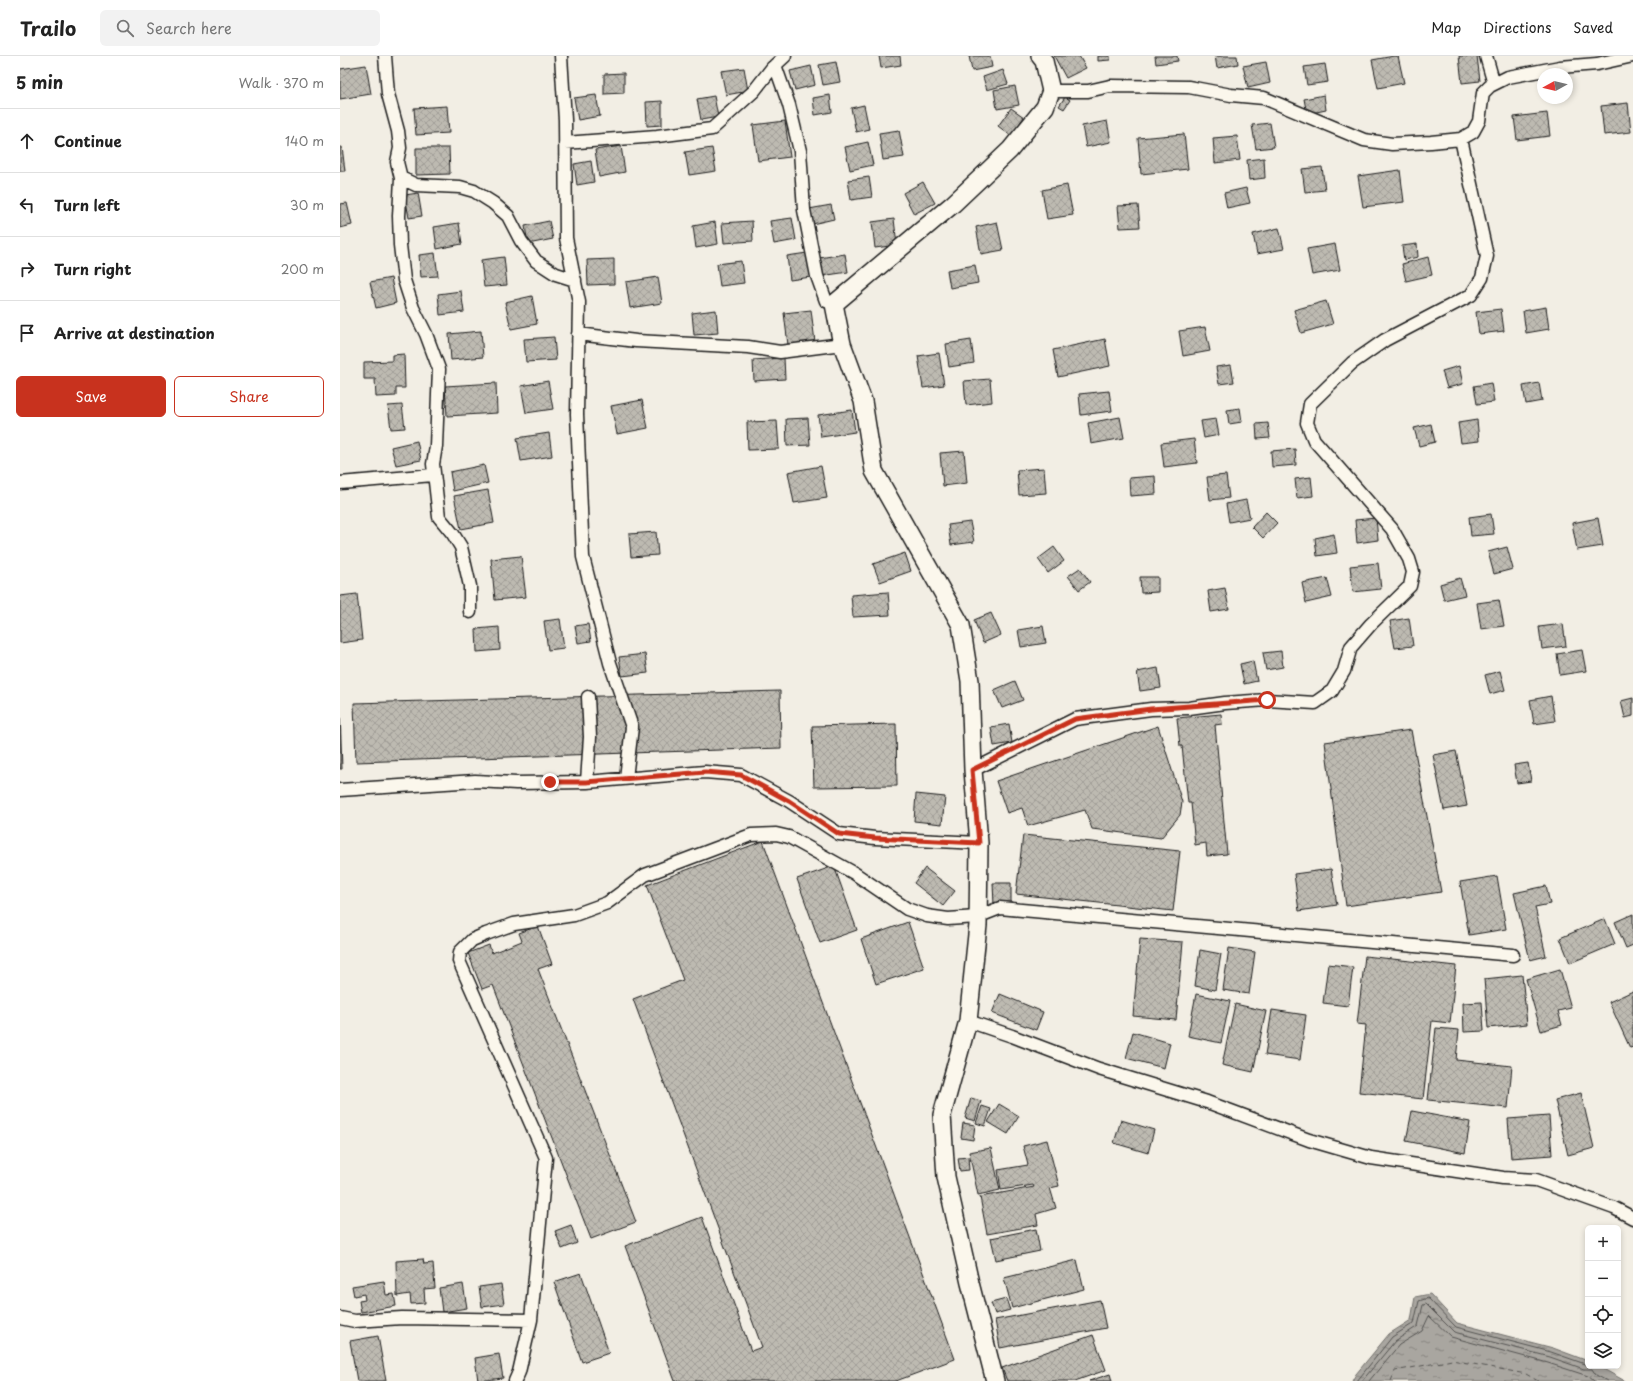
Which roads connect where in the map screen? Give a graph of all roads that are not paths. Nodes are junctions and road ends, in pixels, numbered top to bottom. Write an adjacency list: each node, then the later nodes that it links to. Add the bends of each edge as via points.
1 (385, 56): 12 (street, via 388,94 398,131 400,148 397,162)
2 (561, 56): 11 (street)
3 (785, 56): 7 (street)
4 (1040, 56): 9 (main road, via 1044,61)
5 (1486, 56): 8 (street)
6 (1633, 56): 8 (street, via 1515,76)
7 (775, 65): 11 (street, via 754,91 712,129); 14 (street, via 789,105 800,152 804,210 816,276 826,301)
8 (1494, 84): 10 (street, via 1483,93 1479,121 1473,132)
9 (1051, 91): 10 (street, via 1088,91 1110,86 1190,87 1264,98 1364,140 1392,144); 14 (main road, via 1045,107 1010,150 953,204)
10 (1461, 138): 21 (street, via 1487,256 1482,278 1471,295 1385,340 1352,363 1310,404 1307,423 1314,440 1392,529 1409,559 1413,572 1410,586 1370,624 1351,647 1344,671 1332,691 1315,703 1267,700 1151,709 1075,719)
11 (565, 143): 13 (street, via 566,238)
12 (401, 178): 13 (street, via 416,185 460,187 493,203 508,216 536,261 556,274); 17 (street, via 399,216 404,280 439,369)
13 (575, 280): 15 (street, via 579,302)
14 (834, 304): 16 (main road)
15 (578, 334): 16 (street, via 636,341 748,347 780,352); 22 (street, via 577,414 584,557 610,662 632,727)
16 (842, 344): 21 (main road, via 863,401 874,471 961,625 970,681)
17 (433, 475): 18 (street); 19 (street, via 439,517 461,547 465,560 470,586)
18 (340, 484)
19 (470, 612)
20 (588, 697): 23 (street, via 590,737)
21 (972, 770): 25 (main road)
22 (626, 778): 23 (street); 25 (street, via 705,772 741,775 789,801 839,834)
23 (586, 782): 24 (street, via 516,784 475,781)
24 (340, 790)
25 (979, 843): 26 (main road)
26 (977, 917): 27 (street, via 1000,908); 28 (main road); 31 (street, via 948,919 927,916 907,908 854,873 789,837 776,834 751,835 646,875 607,903 574,915 514,924 472,940 460,952 459,961 546,1158)
27 (1513, 955)
28 (968, 1021): 29 (street, via 1099,1069 1207,1102 1309,1140 1371,1158 1503,1178 1536,1180 1614,1208); 33 (main road, via 942,1115 946,1177)
29 (1633, 1218)
30 (340, 1318): 31 (street, via 355,1321 402,1318)
31 (531, 1320): 32 (street)
32 (515, 1381)
33 (995, 1381)

